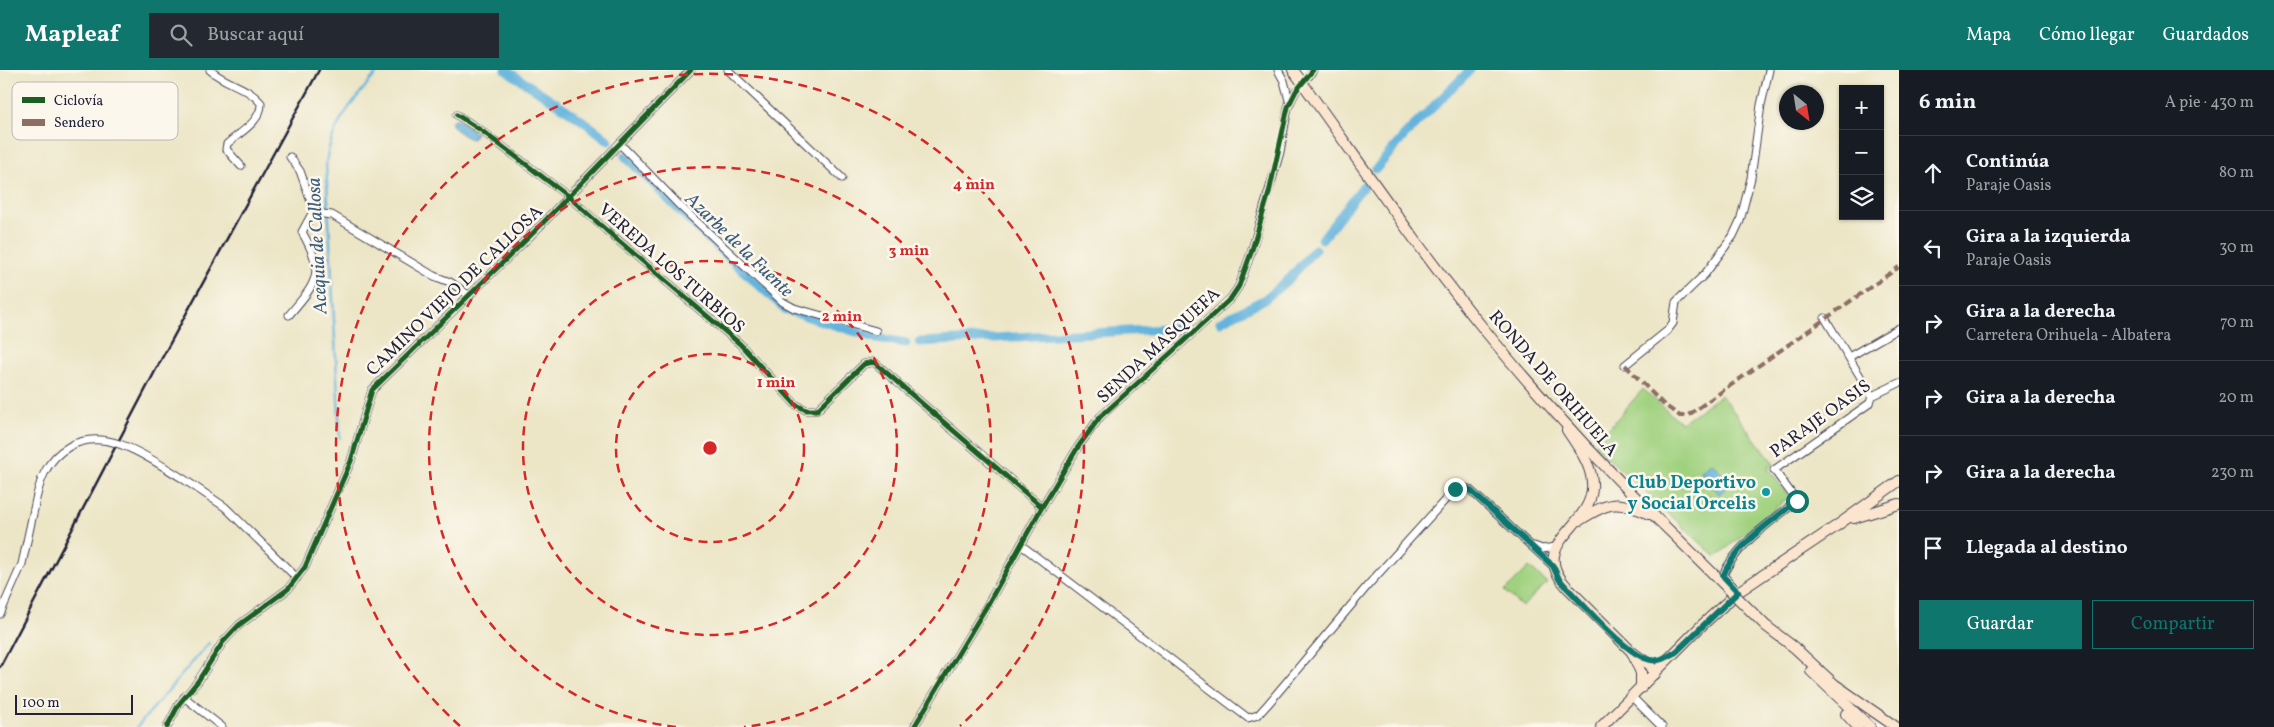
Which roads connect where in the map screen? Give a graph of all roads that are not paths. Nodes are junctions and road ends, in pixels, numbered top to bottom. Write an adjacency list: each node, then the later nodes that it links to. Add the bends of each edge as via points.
1 (210, 70): 12 (street, via 247,90 261,103 257,118 226,144 226,149)
2 (690, 70): 10 (street, CAMINO VIEJO DE CALLOSA)
3 (728, 70): 13 (street)
4 (1278, 70): 8 (street)
5 (1293, 70): 25 (main road, RONDA DE ORIHUELA, via 1460,298)
6 (1769, 70): 22 (street, via 1751,178 1733,236 1705,274 1676,302 1673,323)
7 (1296, 91): 8 (street, SENDA MASQUEFA)
8 (1290, 104): 28 (street, SENDA MASQUEFA, via 1268,193 1239,286 1231,298 1100,417)
9 (457, 116): 14 (street, VEREDA LOS TURBIOS)
10 (620, 144): 14 (street, CAMINO VIEJO DE CALLOSA); 20 (street, via 680,206 784,302 794,308)
11 (290, 157): 15 (street, via 300,171)
12 (241, 166)
13 (842, 178)
14 (569, 197): 16 (street, CAMINO VIEJO DE CALLOSA); 28 (street, VEREDA LOS TURBIOS, via 740,344 795,404 806,410 817,410 864,364 874,362)
15 (314, 210): 16 (street, via 332,215); 17 (street, via 302,232 311,250 315,281)
16 (470, 296): 36 (street, CAMINO VIEJO DE CALLOSA, via 372,390 351,461 311,554)
17 (289, 315)
18 (1825, 318): 21 (street)
19 (1899, 328): 21 (street)
20 (876, 332)
21 (1848, 357): 24 (street)
22 (1625, 365)
23 (1899, 383): 24 (street, PARAJE OASIS)
24 (1872, 396): 37 (street, PARAJE OASIS, via 1870,403 1774,470 1797,501 1754,536 1728,564 1723,576)
25 (1553, 408): 29 (main road, RONDA DE ORIHUELA); 30 (main road, via 1587,462 1592,476 1587,506)
26 (1899, 481): 31 (main road)
27 (1899, 504): 31 (main road)
28 (1042, 507): 33 (street, SENDA MASQUEFA)
29 (1656, 518): 30 (main road, via 1631,505 1610,504); 39 (main road, RONDA DE ORIHUELA, bridge)
30 (1575, 524): 34 (main road)
31 (1835, 527): 37 (main road)
32 (1529, 544): 33 (street, via 1469,489 1455,489 1369,584 1268,704 1258,715 1248,718); 34 (street, via 1542,549); 35 (street)
33 (1021, 545): 49 (street, SENDA MASQUEFA)
34 (1556, 547): 35 (main road)
35 (1553, 566): 40 (main road, via 1567,588)
36 (297, 578): 38 (street, bridge, via 225,507 182,478 116,442 89,439 62,450 42,474 22,564); 45 (street, CAMINO VIEJO DE CALLOSA, via 288,589 230,634)
37 (1738, 592): 41 (main road)
38 (0, 614)
39 (1766, 626): 43 (main road, RONDA DE ORIHUELA); 54 (main road, via 1834,684)
40 (1632, 652): 41 (main road, via 1652,661); 42 (main road, via 1641,666); 44 (main road, via 1641,673)
41 (1676, 652): 42 (main road)
42 (1654, 674): 44 (main road)
43 (1815, 676): 52 (main road); 53 (main road, RONDA DE ORIHUELA)
44 (1641, 688): 46 (main road)
45 (184, 697): 47 (street, CAMINO VIEJO DE CALLOSA); 48 (street)
46 (1632, 697): 50 (main road); 51 (street)
47 (167, 727)
48 (222, 727)
49 (914, 727)
50 (1601, 727)
51 (1662, 727)
52 (1858, 727)
53 (1870, 727)
54 (1896, 727)

